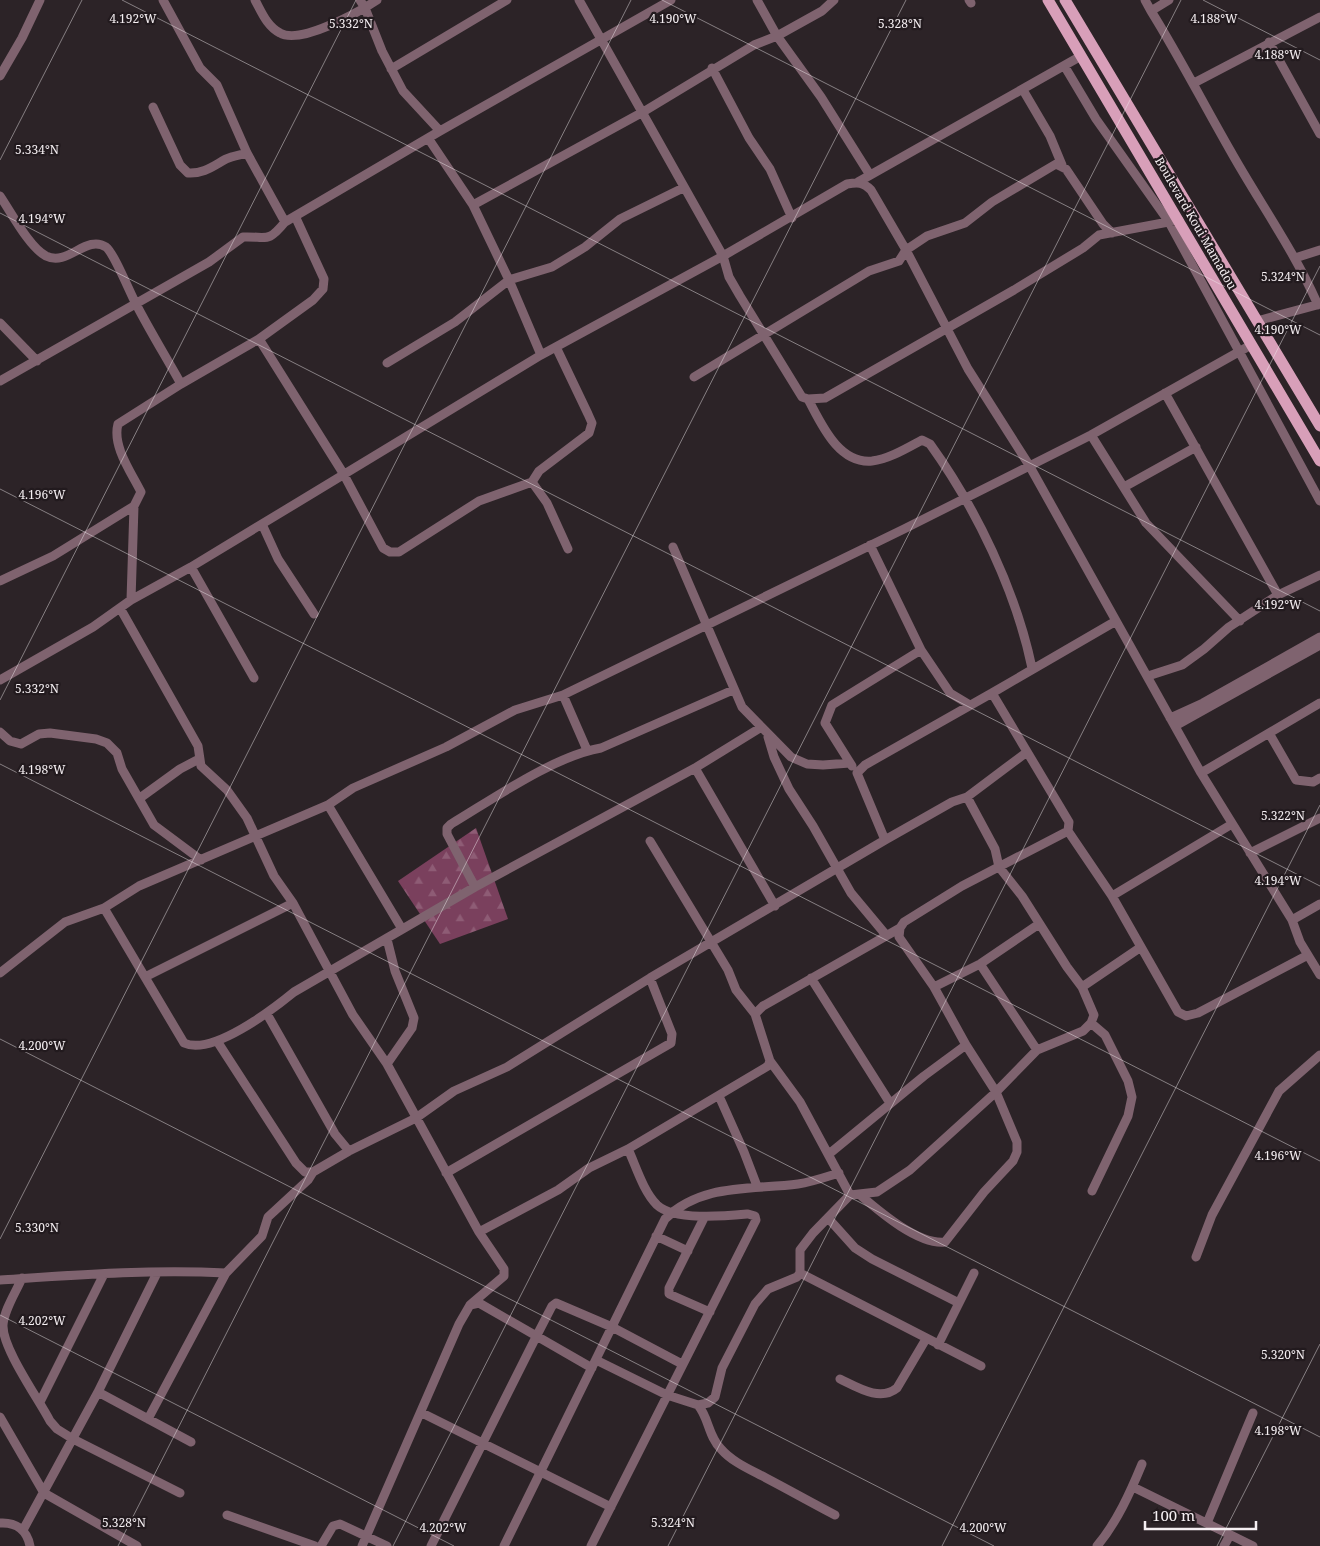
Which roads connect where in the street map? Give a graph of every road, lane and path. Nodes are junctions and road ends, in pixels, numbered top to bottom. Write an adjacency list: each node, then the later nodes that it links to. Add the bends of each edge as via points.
1 (40, 0): 24 (street)
2 (162, 0): 32 (street, via 200,68 217,85)
3 (255, 0): 14 (street, via 269,26 282,35 296,36 317,31)
4 (377, 0): 14 (street)
5 (507, 0): 23 (street)
6 (579, 0): 18 (street)
7 (671, 0): 18 (street)
8 (757, 0): 17 (street)
9 (834, 0): 17 (street, via 822,11)
10 (1048, 0): 20 (main road, Boulevard Koui Mamadou)
11 (1064, 0): 51 (main road, Boulevard Koui Mamadou)
12 (1145, 0): 15 (street)
13 (1169, 0): 15 (street)
14 (363, 4): 23 (street)
15 (1151, 11): 25 (street)
16 (1320, 16): 19 (street)
17 (777, 36): 22 (street); 34 (street, via 821,97)
18 (601, 39): 28 (street); 29 (street)
19 (1270, 42): 25 (street); 30 (street)
20 (1081, 56): 21 (street); 41 (main road, Boulevard Koui Mamadou)
21 (1066, 67): 26 (street); 41 (street, via 1096,119)
22 (712, 68): 28 (street); 40 (street, via 749,138 770,169)
23 (391, 69): 29 (street, via 403,91)
24 (0, 76)
25 (1194, 83): 47 (street, via 1229,149)
26 (1023, 90): 33 (street, via 1050,136); 34 (street)
27 (153, 108): 32 (street, via 180,165 188,173 197,174)
28 (643, 112): 36 (street); 38 (street)
29 (440, 131): 31 (street)
30 (1320, 134)
31 (428, 138): 38 (street); 39 (street)
32 (246, 153): 42 (street)
33 (1062, 165): 43 (street); 44 (street, via 1050,166 965,223 927,236)
34 (870, 175): 35 (street)
35 (858, 182): 40 (street, via 847,184); 44 (street, via 871,190)
36 (683, 188): 46 (street); 48 (street, via 620,219 585,247 552,267)
37 (0, 196): 49 (street, via 32,244 46,256 55,258 71,254 92,243 108,248)
38 (473, 205): 48 (street)
39 (295, 216): 42 (street); 56 (street, via 324,279 323,289 313,300)
40 (792, 218): 46 (street)
41 (1174, 221): 43 (street); 54 (main road, Boulevard Koui Mamadou); 59 (street)
42 (285, 222): 49 (street, via 267,238 243,238 209,262)
43 (1112, 233): 53 (street, via 1099,235 1014,290)
44 (906, 250): 53 (street); 55 (street, via 899,261 870,271)
45 (1320, 250): 47 (street)
46 (723, 256): 55 (street, via 733,284); 58 (street)
47 (1295, 258): 50 (street)
48 (509, 280): 60 (street); 62 (street, via 455,322)
49 (136, 303): 61 (street); 65 (street)
50 (1319, 305): 51 (street)
51 (1257, 321): 54 (main road); 68 (main road, Boulevard Koui Mamadou)
52 (0, 324): 61 (street)
53 (945, 327): 67 (street, via 825,398); 72 (street)
54 (1241, 329): 57 (main road, Boulevard Koui Mamadou)
55 (765, 335): 63 (street); 67 (street, via 798,393)
56 (258, 339): 65 (street); 73 (street)
57 (1251, 345): 59 (street); 71 (main road, Boulevard Koui Mamadou)
58 (556, 347): 60 (street); 74 (street, via 592,423 588,432 539,471)
59 (1239, 351): 66 (street); 77 (street)
60 (541, 355): 73 (street)
61 (37, 361): 64 (street)
62 (387, 363)
63 (694, 377)
64 (0, 381)
65 (181, 384): 78 (street, via 118,424 116,434 121,451 141,492)
66 (1165, 392): 69 (street); 70 (street)
67 (808, 400): 76 (street, via 830,439 848,455 870,461 922,440 930,444)
68 (1320, 426)
69 (1090, 435): 72 (street); 75 (street)
70 (1196, 447): 75 (street); 86 (street)
71 (1320, 461)
72 (1029, 465): 76 (street); 90 (street)
73 (343, 473): 74 (street, via 383,548 390,552 398,552 479,500); 79 (street)
74 (532, 482): 82 (street, via 547,503)
75 (1124, 487): 91 (street, via 1146,523)
76 (964, 498): 80 (street); 96 (street, via 1020,618)
77 (1320, 501)
78 (134, 506): 85 (street, via 53,556); 87 (street)
79 (262, 524): 83 (street); 89 (street, via 278,558)
80 (870, 545): 92 (street); 95 (street)
81 (673, 547): 92 (street)
82 (568, 549)
83 (191, 567): 87 (street); 98 (street)
84 (1320, 575): 86 (street)
85 (0, 581)
86 (1278, 595): 91 (street)
87 (131, 600): 88 (street)
88 (120, 608): 99 (street); 113 (street, via 198,746)
89 (314, 614)
90 (1116, 621): 96 (street); 97 (street)
91 (1240, 621): 97 (street, via 1182,664)
92 (707, 626): 100 (street); 102 (street)
93 (1320, 637): 105 (street, via 1204,703)
94 (1320, 645): 106 (street)
95 (921, 650): 104 (street, via 950,692); 114 (street, via 832,706 825,723)
96 (1032, 668): 101 (street)
97 (1148, 676): 105 (street)
98 (254, 678)
99 (0, 680)
100 (733, 690): 107 (street, via 742,707); 111 (street, via 601,748)
101 (992, 693): 104 (street); 112 (street)
102 (563, 695): 111 (street); 121 (street, via 515,710 446,747 353,788)
103 (1320, 703): 109 (street)
104 (970, 705): 116 (street, via 865,765)
105 (1170, 718): 106 (street)
106 (1175, 726): 117 (street)
107 (760, 728): 110 (street); 115 (street)
108 (0, 732): 120 (street, via 10,741 21,744 39,734 50,733 108,743 117,753 122,770)
109 (1269, 733): 117 (street); 118 (street, via 1296,780 1313,782)
110 (768, 735): 114 (street, via 791,757 807,764); 131 (street, via 789,790)
111 (586, 750): 132 (street, via 539,772 447,828 446,834)
112 (1026, 752): 119 (street); 124 (street, via 1069,822)
113 (199, 759): 120 (street); 125 (street, via 201,766 227,790)
114 (850, 763): 116 (street)
115 (695, 768): 132 (street); 136 (street)
116 (857, 773): 126 (street)
117 (1201, 773): 123 (street)
118 (1320, 778)
119 (967, 797): 126 (street, via 952,802); 130 (street, via 995,849)
120 (140, 798): 129 (street, via 154,825)
121 (328, 805): 125 (street); 141 (street)
122 (1320, 818): 128 (street)
123 (1232, 824): 128 (street); 133 (street)
124 (1068, 831): 130 (street); 133 (street)
125 (256, 837): 129 (street); 134 (street, via 274,876)
126 (885, 840): 131 (street)
127 (650, 841): 144 (street)
128 (1250, 853): 138 (street)
129 (201, 860): 137 (street, via 139,886)
130 (999, 867): 139 (street); 140 (street, via 962,886 904,922)
131 (838, 870): 136 (street); 142 (street, via 851,893)
132 (475, 887): 141 (street)
133 (1112, 896): 145 (street)
134 (293, 903): 148 (street); 151 (street)
135 (1320, 904): 138 (street)
136 (775, 906): 144 (street)
137 (104, 908): 149 (street, via 65,922); 151 (street)
138 (1292, 920): 146 (street)
139 (1040, 924): 147 (street); 155 (street)
140 (900, 928): 142 (street); 154 (street, via 899,937)
141 (402, 929): 143 (street)
142 (886, 935): 153 (street)
143 (387, 938): 148 (street); 164 (street, via 395,971 414,1018 412,1028)
144 (712, 943): 152 (street); 157 (street, via 736,990)
145 (1140, 947): 146 (street, via 1178,1012 1186,1016 1198,1014); 155 (street)
146 (1308, 955): 150 (street)
147 (980, 964): 154 (street); 161 (street)
148 (331, 971): 156 (street, via 294,992); 164 (street, via 353,1015)
149 (0, 973)
150 (1320, 975)
151 (145, 978): 159 (street, via 184,1043 192,1047)
152 (650, 978): 168 (street, via 506,1067 454,1091); 173 (street, via 672,1034 671,1044)
153 (811, 978): 157 (street); 167 (street)
154 (934, 987): 160 (street)
155 (1082, 987): 158 (street, via 1094,1014)
156 (267, 1014): 159 (street); 170 (street, via 334,1134)
157 (755, 1014): 163 (street)
158 (1091, 1023): 161 (street, via 1083,1031); 176 (street, via 1106,1035 1132,1097 1128,1116)
159 (217, 1040): 172 (street, via 296,1162 305,1172)
160 (966, 1045): 165 (street); 167 (street)
161 (1037, 1050): 165 (street)
162 (1320, 1056): 184 (street, via 1279,1091 1212,1215)
163 (770, 1061): 166 (street, via 768,1066); 171 (street, via 800,1102)
164 (387, 1064): 168 (street)
165 (996, 1092): 177 (street, via 910,1170 877,1192); 177 (street, via 1017,1142 1017,1152 946,1242 938,1243 917,1235)
166 (719, 1096): 169 (street); 175 (street)
167 (890, 1103): 171 (street)
168 (416, 1118): 170 (street); 173 (street)
169 (628, 1149): 178 (street, via 649,1194 658,1206); 181 (street)
170 (349, 1151): 172 (street)
171 (829, 1154): 174 (street)
172 (312, 1172): 186 (street, via 308,1180 268,1217 262,1236)
173 (446, 1173): 181 (street)
174 (839, 1173): 175 (street, via 799,1184); 177 (street)
175 (757, 1186): 178 (street, via 691,1198)
176 (1092, 1191)
177 (855, 1195): 180 (street)
178 (672, 1212): 179 (street); 182 (street, via 664,1219)
179 (704, 1218): 183 (street); 194 (street, via 756,1216)
180 (828, 1218): 187 (street, via 800,1250); 192 (street, via 856,1248 872,1259)
181 (479, 1232): 193 (street, via 504,1269 504,1276)
182 (656, 1236): 183 (street); 195 (street)
183 (688, 1251): 194 (street, via 669,1294)
184 (1196, 1257)
185 (157, 1272): 186 (street); 189 (street); 203 (street)
186 (226, 1273): 210 (street)
187 (800, 1273): 197 (street); 206 (street, via 768,1289 755,1304 722,1368 715,1397)
188 (974, 1273): 192 (street)
189 (104, 1274): 190 (street); 205 (street)
190 (22, 1278): 191 (street); 205 (street, via 3,1323 4,1335)
191 (0, 1280)
192 (959, 1303): 198 (street)
193 (470, 1305): 196 (street, via 479,1303); 207 (street)
194 (710, 1312): 200 (street)
195 (612, 1327): 196 (street, via 556,1302); 199 (street); 200 (street)
196 (536, 1337): 199 (street); 213 (street)
197 (926, 1339): 198 (street); 202 (street, via 891,1393 884,1395 868,1391)
198 (938, 1345): 201 (street)
199 (594, 1364): 204 (street); 215 (street)
200 (682, 1364): 204 (street)
201 (981, 1366)
202 (840, 1379)
203 (98, 1392): 210 (street); 211 (street)
204 (667, 1396): 206 (street); 219 (street)
205 (40, 1402): 211 (street, via 57,1429)
206 (698, 1405): 221 (street, via 705,1413 714,1441 722,1450 742,1465)
207 (422, 1413): 213 (street); 225 (street)
208 (1252, 1413): 223 (street)
209 (0, 1417): 217 (street)
210 (148, 1419): 212 (street)
211 (73, 1439): 217 (street); 218 (street)
212 (190, 1442)
213 (484, 1442): 215 (street); 233 (street)
214 (1142, 1464): 216 (street)
215 (541, 1472): 219 (street); 234 (street)
216 (1133, 1486): 223 (street); 236 (street, via 1111,1528)
217 (44, 1493): 224 (street); 228 (street)
218 (180, 1493)
219 (611, 1507): 235 (street)
220 (227, 1515): 229 (street)
221 (835, 1515)
222 (0, 1522): 224 (street, via 17,1525)
223 (1207, 1523): 226 (street)
224 (23, 1530): 227 (street)
225 (367, 1535): 230 (street, via 340,1524 333,1526); 231 (street); 232 (street)
226 (1230, 1535): 237 (street); 238 (street)
227 (30, 1546)
228 (137, 1546)
229 (315, 1546)
230 (321, 1546)
231 (362, 1546)
232 (387, 1546)
233 (431, 1546)
234 (504, 1546)
235 (591, 1546)
236 (1096, 1546)
237 (1224, 1546)
238 (1253, 1546)

